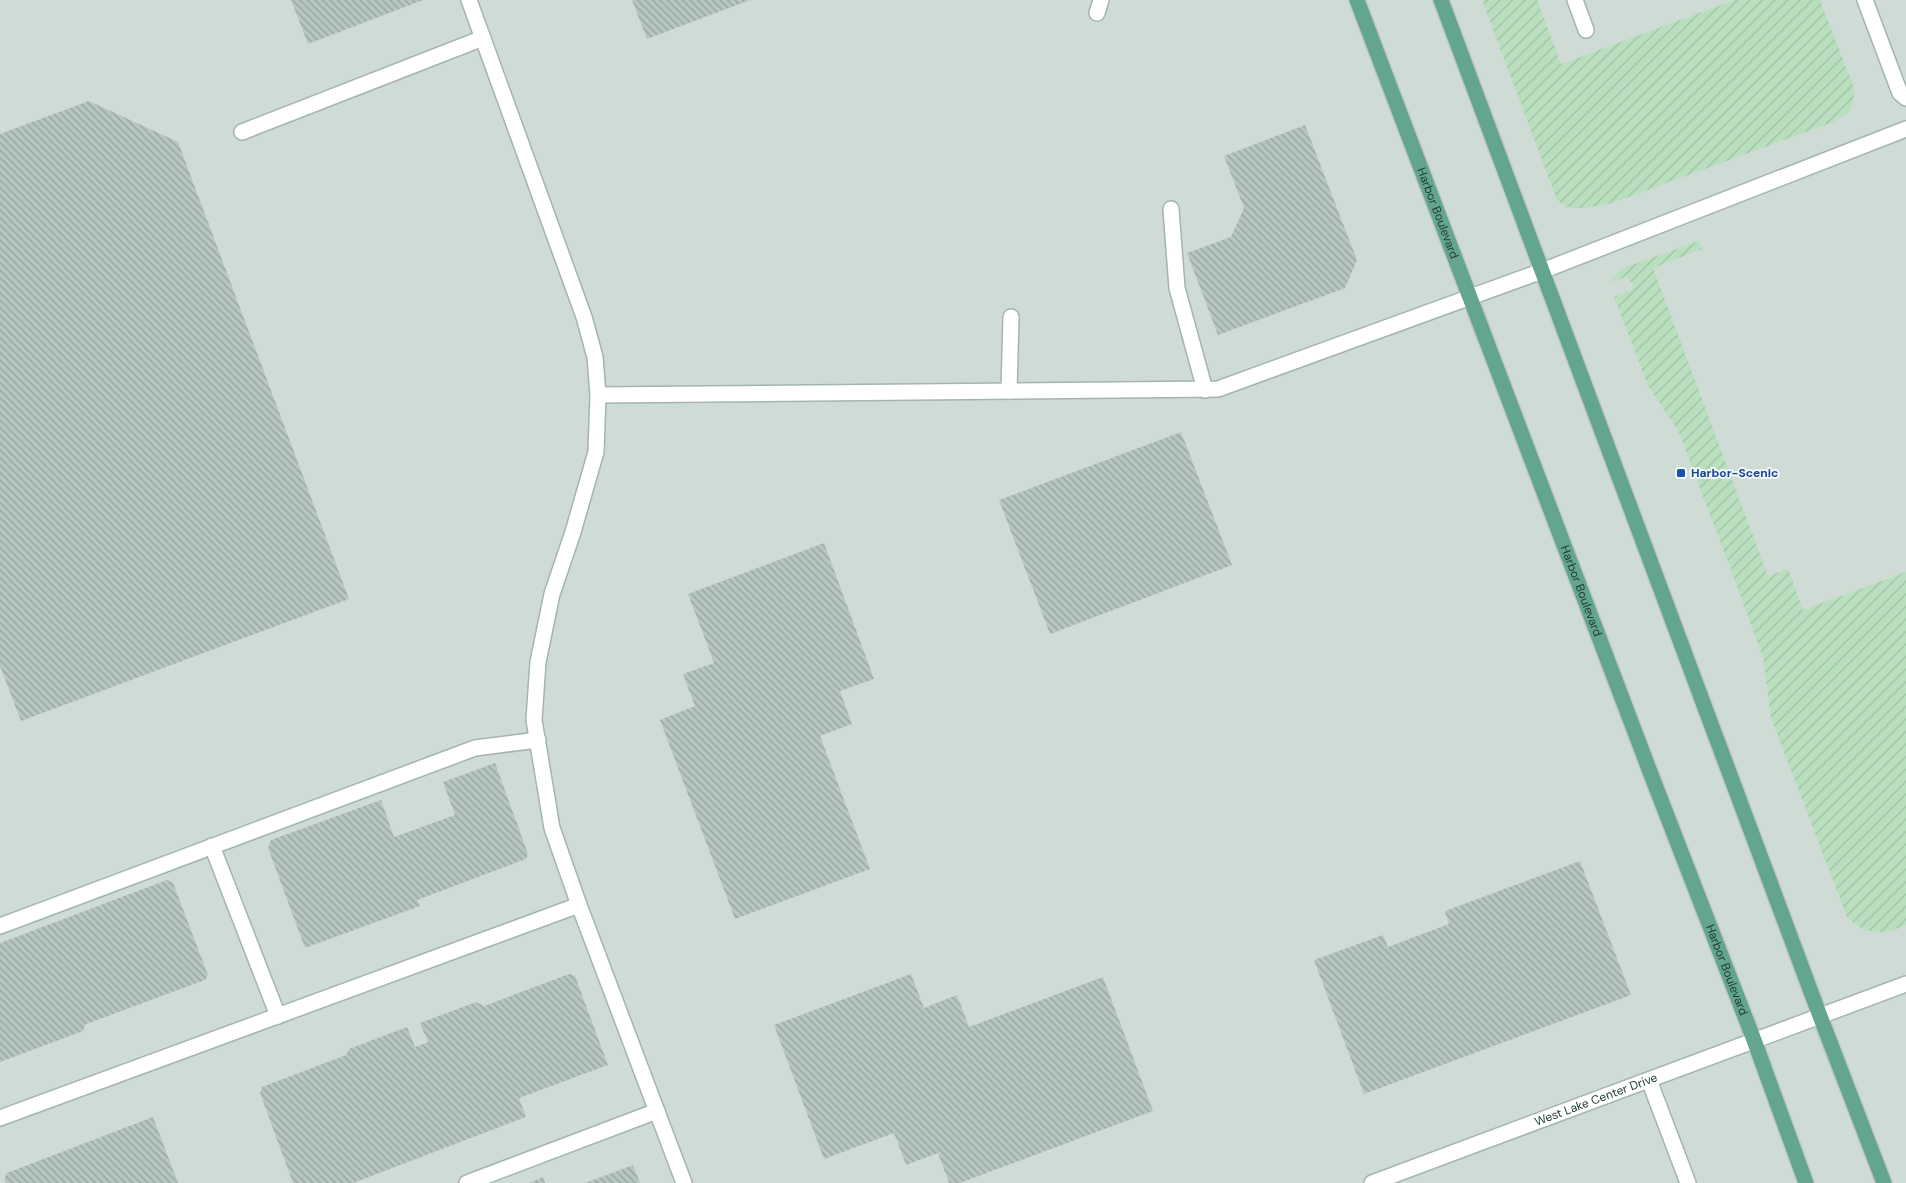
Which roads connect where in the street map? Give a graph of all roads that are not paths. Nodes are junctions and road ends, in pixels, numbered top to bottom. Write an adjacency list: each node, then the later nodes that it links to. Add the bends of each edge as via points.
1 (469, 0): 7 (street)
2 (1357, 0): 13 (main road, Harbor Boulevard)
3 (1440, 0): 12 (main road)
4 (1575, 0): 6 (street)
5 (1865, 0): 8 (street, via 1900,93)
6 (1586, 30)
7 (483, 38): 10 (street); 17 (street, via 584,317 594,357)
8 (1906, 98)
9 (1906, 128): 12 (street)
10 (242, 132)
11 (1171, 210): 15 (street, via 1177,288)
12 (1542, 271): 13 (street); 24 (main road)
13 (1469, 297): 15 (street, via 1218,389); 25 (main road, Harbor Boulevard)
14 (1011, 317): 16 (street)
15 (1205, 390): 16 (street)
16 (1009, 391): 17 (street)
17 (598, 395): 18 (street, via 596,452 574,532 552,594 538,662 534,720)
18 (538, 740): 19 (street, via 474,748); 20 (street, via 552,828)
19 (212, 846): 21 (street); 23 (street)
20 (579, 905): 23 (street); 27 (street)
21 (0, 926)
22 (1906, 984): 24 (street, West Lake Center Drive)
23 (278, 1016): 28 (street)
24 (1820, 1016): 25 (street, West Lake Center Drive); 34 (main road)
25 (1754, 1040): 26 (street, West Lake Center Drive); 33 (main road, Harbor Boulevard)
26 (1649, 1080): 31 (street, West Lake Center Drive); 32 (street)
27 (657, 1111): 29 (street); 30 (street)
28 (0, 1118)
29 (467, 1183)
30 (684, 1183)
31 (1372, 1183)
32 (1688, 1183)
33 (1806, 1183)
34 (1884, 1183)

